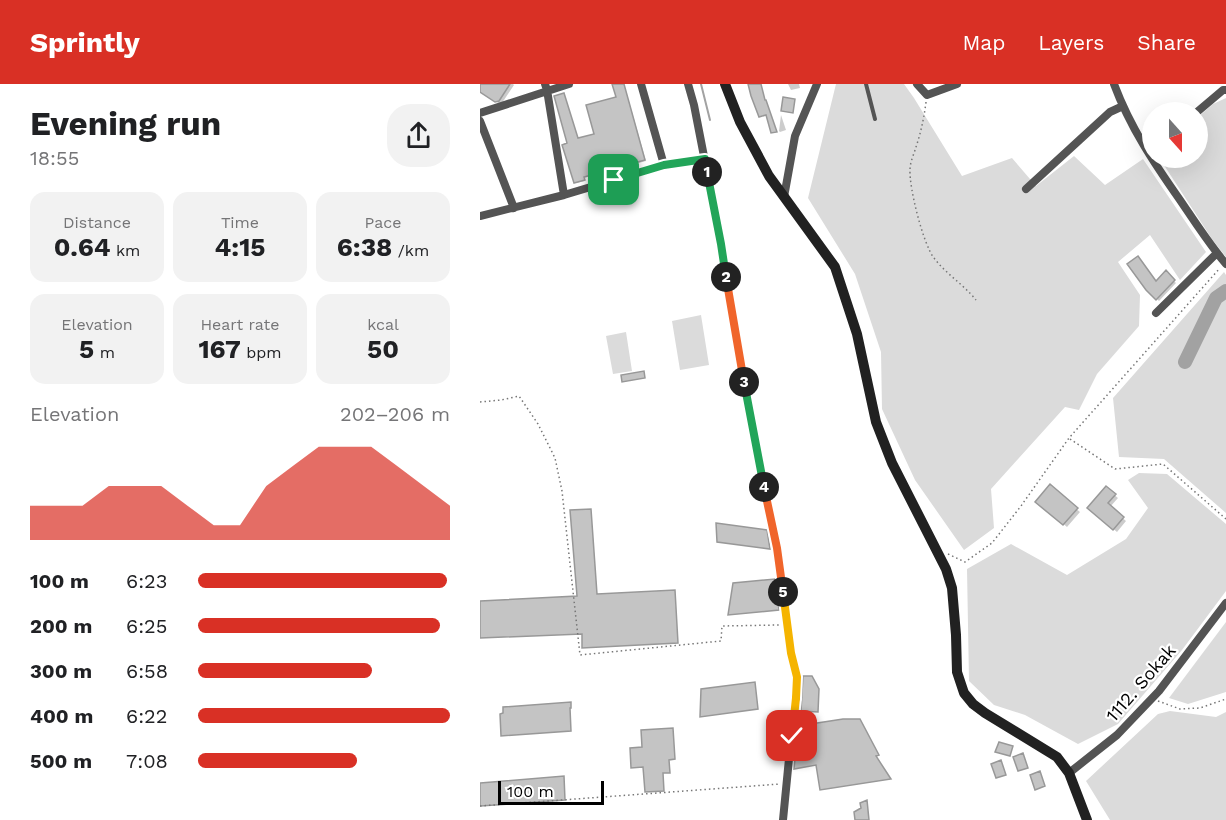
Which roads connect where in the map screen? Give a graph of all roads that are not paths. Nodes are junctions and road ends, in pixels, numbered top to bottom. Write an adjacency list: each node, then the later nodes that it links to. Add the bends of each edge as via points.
1 (569, 84): 11 (street)
2 (641, 84): 20 (street)
3 (688, 84): 19 (street)
4 (725, 84): 24 (main road, via 740,123)
5 (733, 84): 24 (main road)
6 (817, 84): 24 (street, via 795,136)
7 (866, 84): 16 (lane)
8 (916, 84): 9 (street, via 927,95)
9 (957, 84)
10 (1114, 84): 14 (street)
11 (546, 87): 15 (street); 23 (street)
12 (1226, 90): 13 (street)
13 (1208, 103)
14 (1123, 106): 18 (street); 22 (street, via 1110,112)
15 (480, 113)
16 (875, 119)
17 (480, 121): 25 (street)
18 (1142, 139)
19 (705, 159): 20 (street); 32 (street, via 797,677)
20 (664, 165): 23 (street)
21 (1160, 168): 27 (street)
22 (1026, 189)
23 (564, 195): 25 (street)
24 (784, 197): 31 (main road, via 835,267 857,334 876,422 891,463 946,569 952,588 957,672 964,693 985,713 1057,757)
25 (514, 208): 26 (street)
26 (480, 216)
27 (1217, 253): 28 (street); 29 (street)
28 (1225, 263)
29 (1156, 313)
30 (1226, 603): 31 (street, 1112. Sokak, via 1152,698 1117,735)
31 (1069, 772): 33 (main road)
32 (783, 820)
33 (1087, 820)

